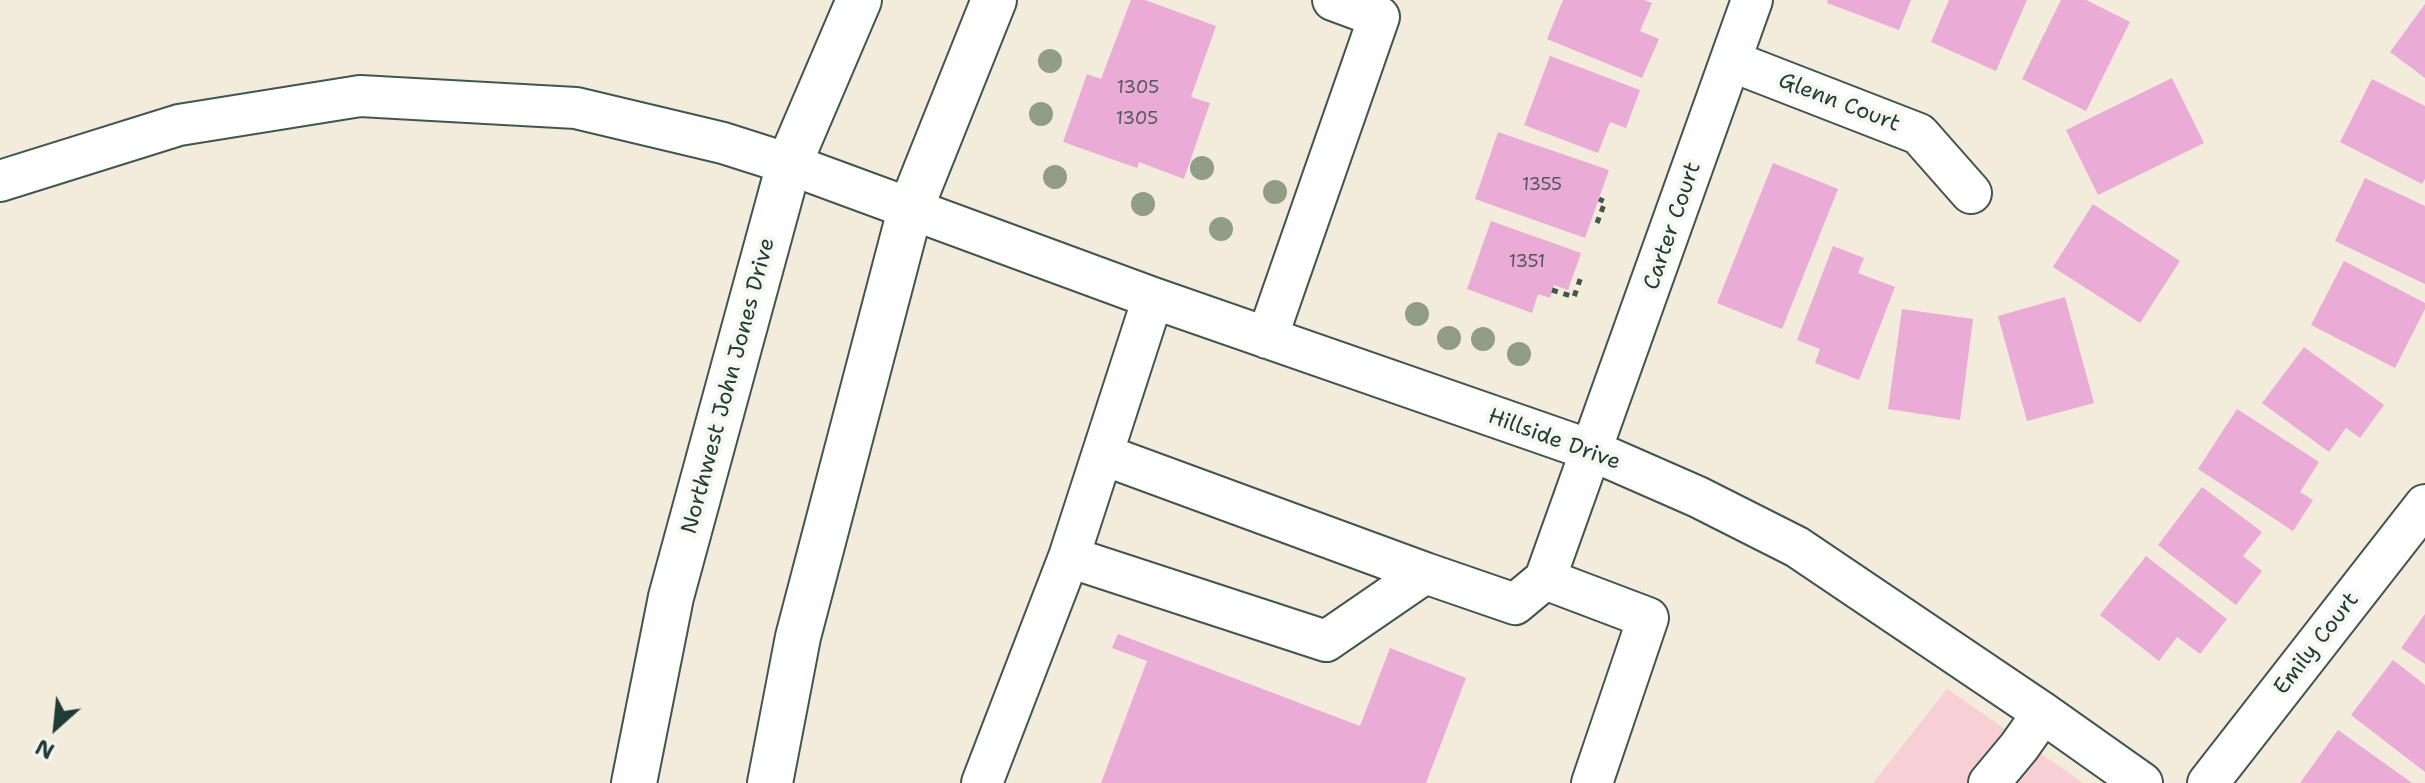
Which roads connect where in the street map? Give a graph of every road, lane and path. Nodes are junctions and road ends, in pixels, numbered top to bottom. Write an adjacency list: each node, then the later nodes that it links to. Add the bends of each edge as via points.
1 (859, 0): 6 (main road, Northwest John Jones Drive)
2 (994, 0): 10 (main road)
3 (1333, 0): 15 (street, via 1379,17)
4 (1752, 0): 5 (street, Carter Court)
5 (1731, 61): 8 (street, Glenn Court, via 1919,134); 16 (street, Carter Court)
6 (789, 164): 7 (street, Hillside Drive, via 576,108 360,96 179,125); 10 (street, Hillside Drive); 23 (main road, Northwest John Jones Drive, via 671,597)
7 (0, 181)
8 (1971, 193)
9 (1599, 199): 11 (path, via 1605,202)
10 (910, 210): 14 (street, Hillside Drive); 24 (main road, via 798,637)
11 (1597, 223)
12 (1582, 274): 13 (path, via 1574,297)
13 (1552, 290)
14 (1153, 298): 15 (street, Hillside Drive); 17 (street)
15 (1267, 338): 16 (street, Hillside Drive)
16 (1593, 451): 21 (street, Carter Court); 22 (street, Hillside Drive, via 1797,547)
17 (1104, 455): 19 (street); 20 (street)
18 (2425, 505): 29 (street, Emily Court)
19 (1069, 557): 20 (street, via 1326,641); 25 (street)
20 (1425, 573): 21 (street, via 1515,604)
21 (1545, 579): 26 (street, via 1648,618)
22 (2043, 713): 27 (street); 28 (street, Hillside Drive)
23 (634, 783)
24 (770, 783)
25 (982, 783)
26 (1592, 783)
27 (1989, 783)
28 (2142, 783)
29 (2208, 783)

